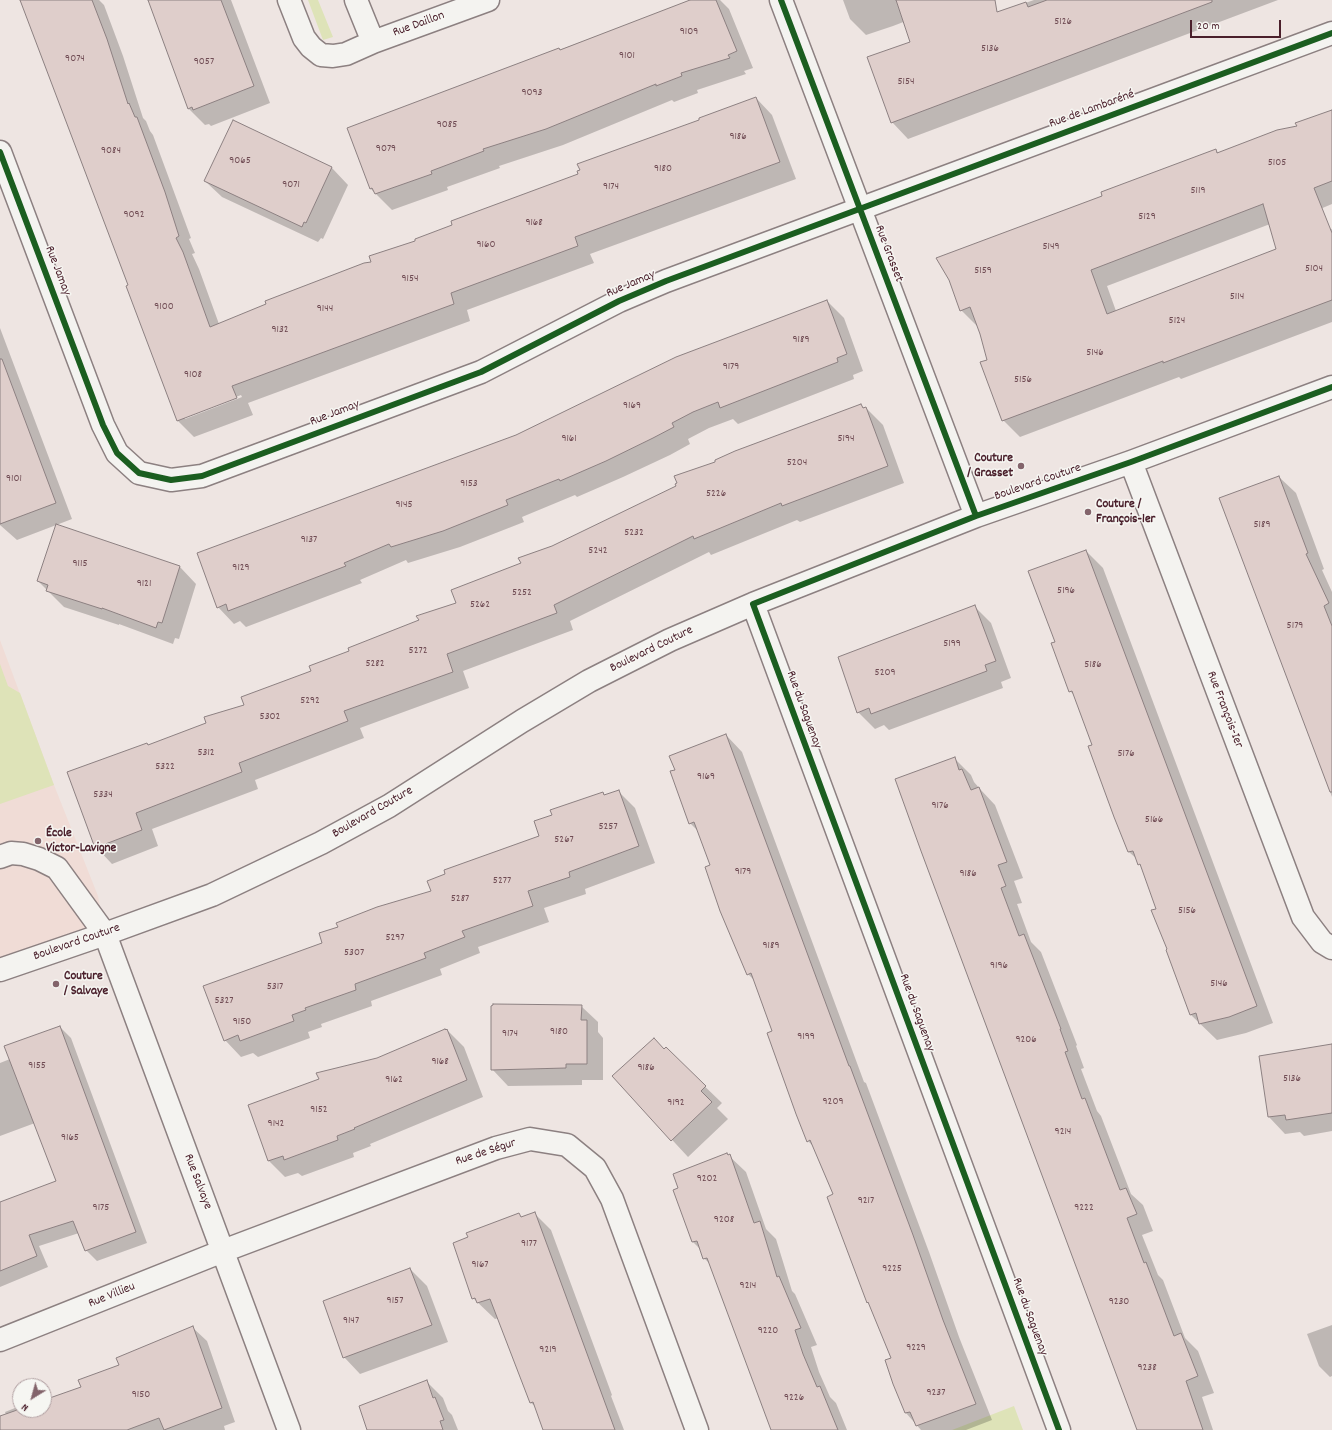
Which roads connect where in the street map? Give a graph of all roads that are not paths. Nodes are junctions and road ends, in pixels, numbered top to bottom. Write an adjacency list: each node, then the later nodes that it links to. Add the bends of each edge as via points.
1 (289, 0): 6 (street, Rue Daillon, via 304,38 321,54 346,54)
2 (356, 0): 6 (street)
3 (488, 0): 6 (street, Rue Daillon)
4 (781, 0): 8 (street, Rue Grasset)
5 (1332, 33): 8 (street, Rue de Lambaréné)
6 (373, 42)
7 (0, 152): 8 (street, Rue Jamay, via 102,425 117,454 140,473 171,480 202,476 481,372 619,301)
8 (859, 208): 11 (street, Rue Grasset)
9 (1332, 387): 10 (street, Boulevard Couture)
10 (1131, 462): 11 (street, Boulevard Couture); 15 (street, Rue François-Ier, via 1303,917 1322,942)
11 (976, 516): 12 (street, Boulevard Couture)
12 (752, 604): 14 (street, Boulevard Couture, via 670,640 589,681 389,806 321,843 212,895); 21 (street, Rue du Saguenay)
13 (0, 857): 14 (street, Rue Salvaye, via 11,853 23,854 57,868)
14 (105, 934): 16 (street, Boulevard Couture); 17 (street, Rue Salvaye)
15 (1332, 948)
16 (0, 970)
17 (223, 1251): 18 (street, Rue Villieu); 19 (street, Rue Salvaye); 20 (street, Rue de Ségur, via 496,1148 530,1140 567,1145 595,1168 612,1199)
18 (0, 1340)
19 (289, 1430)
20 (697, 1430)
21 (1060, 1430)

